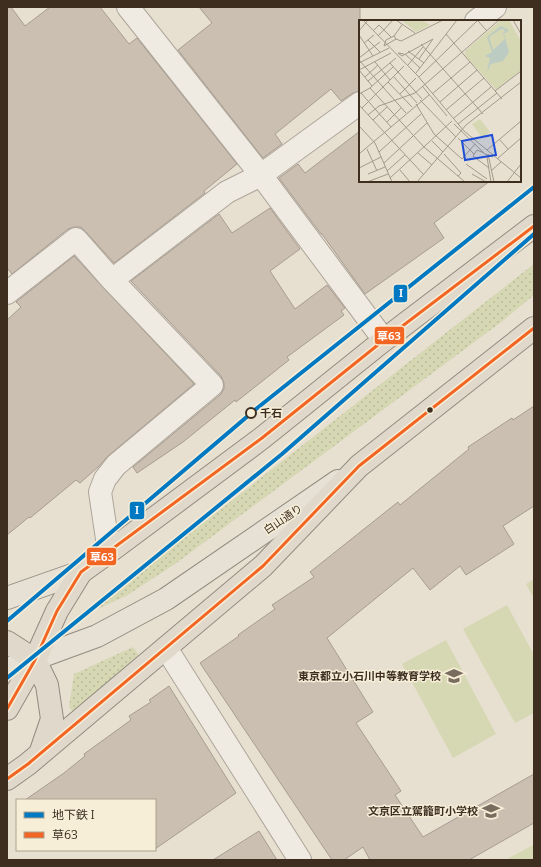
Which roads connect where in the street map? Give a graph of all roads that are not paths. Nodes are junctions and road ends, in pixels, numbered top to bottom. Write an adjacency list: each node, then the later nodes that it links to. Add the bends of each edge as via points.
1 (128, 7): 5 (street)
2 (495, 7): 3 (street)
3 (477, 20)
4 (359, 104): 5 (street)
5 (261, 175): 7 (street, via 227,192); 10 (street)
6 (534, 226): 10 (highway)
7 (112, 280): 8 (street, via 76,239); 12 (street, via 212,385 116,466 105,479 100,492)
8 (7, 293)
9 (534, 328): 11 (highway, 白山通り)
10 (384, 340): 12 (highway, via 262,438)
11 (359, 466): 16 (highway, via 263,566); 17 (main road, 白山通り, via 166,599 96,636)
12 (109, 552): 13 (highway)
13 (81, 572): 14 (main road); 17 (highway, via 57,611)
14 (7, 598)
15 (7, 642): 17 (highway)
16 (166, 648): 20 (highway); 22 (street)
17 (35, 660): 18 (main road, 白山通り); 19 (highway); 20 (highway, via 47,685 52,719)
18 (7, 669)
19 (7, 708)
20 (41, 751): 21 (highway)
21 (7, 779)
22 (300, 860)

